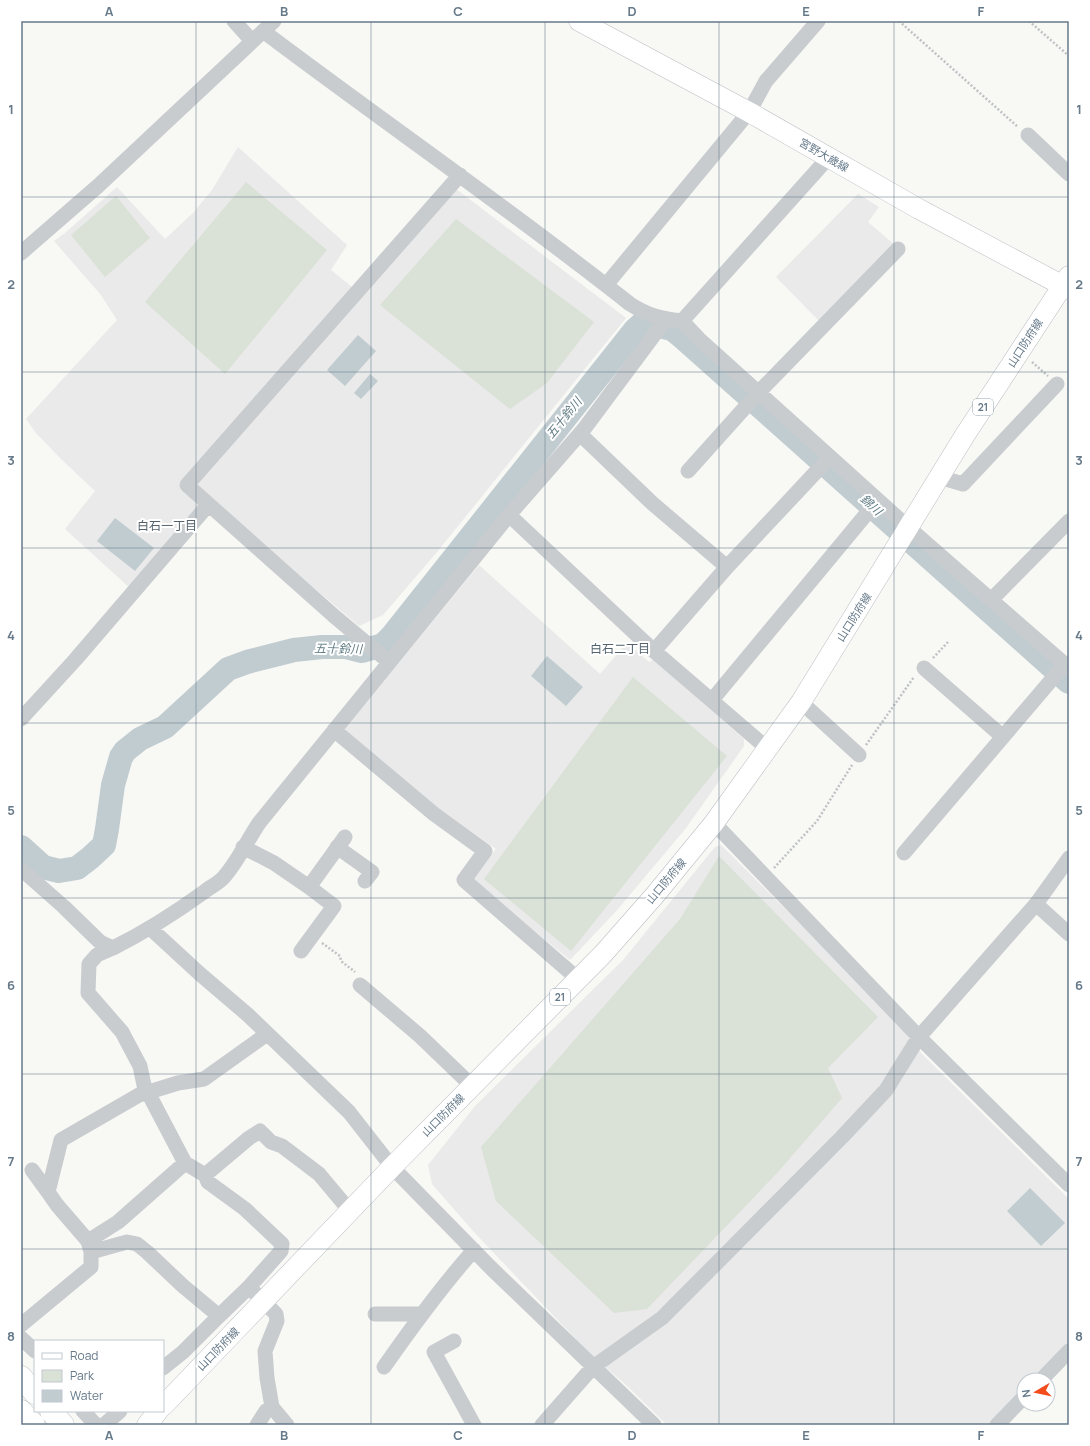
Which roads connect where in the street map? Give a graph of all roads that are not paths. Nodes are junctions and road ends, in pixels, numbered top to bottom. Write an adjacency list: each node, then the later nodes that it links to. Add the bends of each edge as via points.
1 (234, 21): 4 (street)
2 (579, 21): 5 (main road, 宮野大歳線)
3 (818, 21): 5 (street, via 766,81)
4 (263, 31): 9 (street); 11 (street, via 98,186)
5 (749, 112): 7 (main road, 宮野大歳線); 13 (street)
6 (1028, 135): 8 (street)
7 (829, 157): 12 (main road, 宮野大歳線, via 919,208); 15 (street)
8 (1069, 174)
9 (460, 175): 13 (street); 23 (street, via 187,485)
10 (898, 249): 17 (street)
11 (21, 253)
12 (1067, 283): 21 (main road, 山口防府線 / 21)
13 (606, 285): 14 (street, via 645,314)
14 (666, 319): 15 (street); 18 (street)
15 (682, 320): 17 (street)
16 (1057, 384): 21 (street, via 963,484)
17 (758, 393): 19 (street); 20 (street)
18 (580, 434): 24 (street); 27 (street, via 652,503)
19 (830, 457): 22 (street); 27 (street)
20 (688, 471)
21 (939, 477): 26 (main road, 山口防府線 / 21)
22 (878, 500): 26 (street); 33 (street)
23 (208, 505): 30 (street); 35 (street)
24 (509, 515): 29 (street); 30 (street)
25 (1069, 521): 28 (street)
26 (905, 534): 28 (street); 34 (main road, 山口防府線 / 21)
27 (727, 567): 29 (street)
28 (991, 600): 31 (street)
29 (654, 650): 33 (street)
30 (386, 659): 36 (street)
31 (1067, 666): 37 (street)
32 (924, 668): 37 (street)
33 (712, 700): 38 (street)
34 (801, 702): 38 (main road, 山口防府線 / 21); 39 (street)
35 (21, 719)
36 (334, 730): 41 (street, via 259,823); 52 (street, via 434,814 485,851 464,880)
37 (1003, 737): 42 (street)
38 (768, 749): 40 (main road, 山口防府線 / 21)
39 (859, 755)
40 (714, 823): 52 (main road, 山口防府線 / 21, via 655,895); 55 (street)
41 (243, 848): 46 (street, via 274,863); 48 (street, via 223,879)
42 (904, 853)
43 (1069, 858): 47 (street)
44 (21, 869): 50 (street, via 100,942)
45 (365, 880): 46 (street, via 372,872 341,842)
46 (309, 887): 51 (street, via 334,906)
47 (1036, 904): 49 (street); 55 (street)
48 (150, 928): 50 (street); 54 (street)
49 (1069, 934)
50 (113, 948): 57 (street, via 97,955 90,964 88,993 122,1032 140,1066)
51 (301, 951)
52 (578, 979): 56 (main road, 山口防府線 / 21)
53 (360, 985): 56 (street, via 420,1036)
54 (267, 1034): 57 (street, via 204,1078); 59 (street, via 349,1112)
55 (919, 1037): 62 (street); 79 (street, via 886,1090 826,1153 662,1318)
56 (472, 1086): 59 (main road, 山口防府線 / 21)
57 (147, 1093): 58 (street); 63 (street, via 139,1095 61,1140)
58 (185, 1163): 61 (street); 65 (street)
59 (392, 1166): 64 (main road, 山口防府線 / 21); 66 (street)
60 (32, 1170): 63 (street)
61 (205, 1175): 64 (street, via 260,1131 271,1142 282,1146 318,1174); 67 (street, via 208,1182 245,1209 282,1244 281,1252)
62 (1069, 1185)
63 (48, 1192): 65 (street)
64 (350, 1211): 68 (main road, 山口防府線 / 21)
65 (90, 1247): 71 (street, via 108,1249 127,1242 136,1244); 72 (street, via 91,1267)
66 (474, 1250): 70 (street); 79 (street)
67 (249, 1288): 68 (street); 71 (street)
68 (263, 1301): 83 (main road, 山口防府線 / 21); 84 (street, via 276,1314 277,1321 265,1351)
69 (375, 1314): 70 (street)
70 (421, 1314): 78 (street)
71 (219, 1316): 77 (street)
72 (21, 1325)
73 (21, 1338): 75 (street)
74 (454, 1341): 99 (street, via 434,1352)
75 (34, 1350)
76 (1069, 1351): 80 (street)
77 (164, 1367)
78 (384, 1367)
79 (593, 1368): 100 (street); 101 (street)
80 (1049, 1372)
81 (21, 1377): 82 (highway)
82 (34, 1392)
83 (164, 1405)
84 (272, 1406): 97 (street); 98 (street)
85 (1016, 1406): 91 (street)
86 (21, 1411): 92 (highway)
87 (52, 1412): 93 (highway)
88 (85, 1412): 94 (street)
89 (119, 1412): 95 (street)
90 (157, 1412): 96 (main road)
91 (1001, 1423)
92 (34, 1425)
93 (64, 1425)
94 (96, 1425)
95 (104, 1425)
96 (147, 1425)
97 (258, 1425)
98 (287, 1425)
99 (474, 1425)
100 (542, 1425)
101 (654, 1425)

